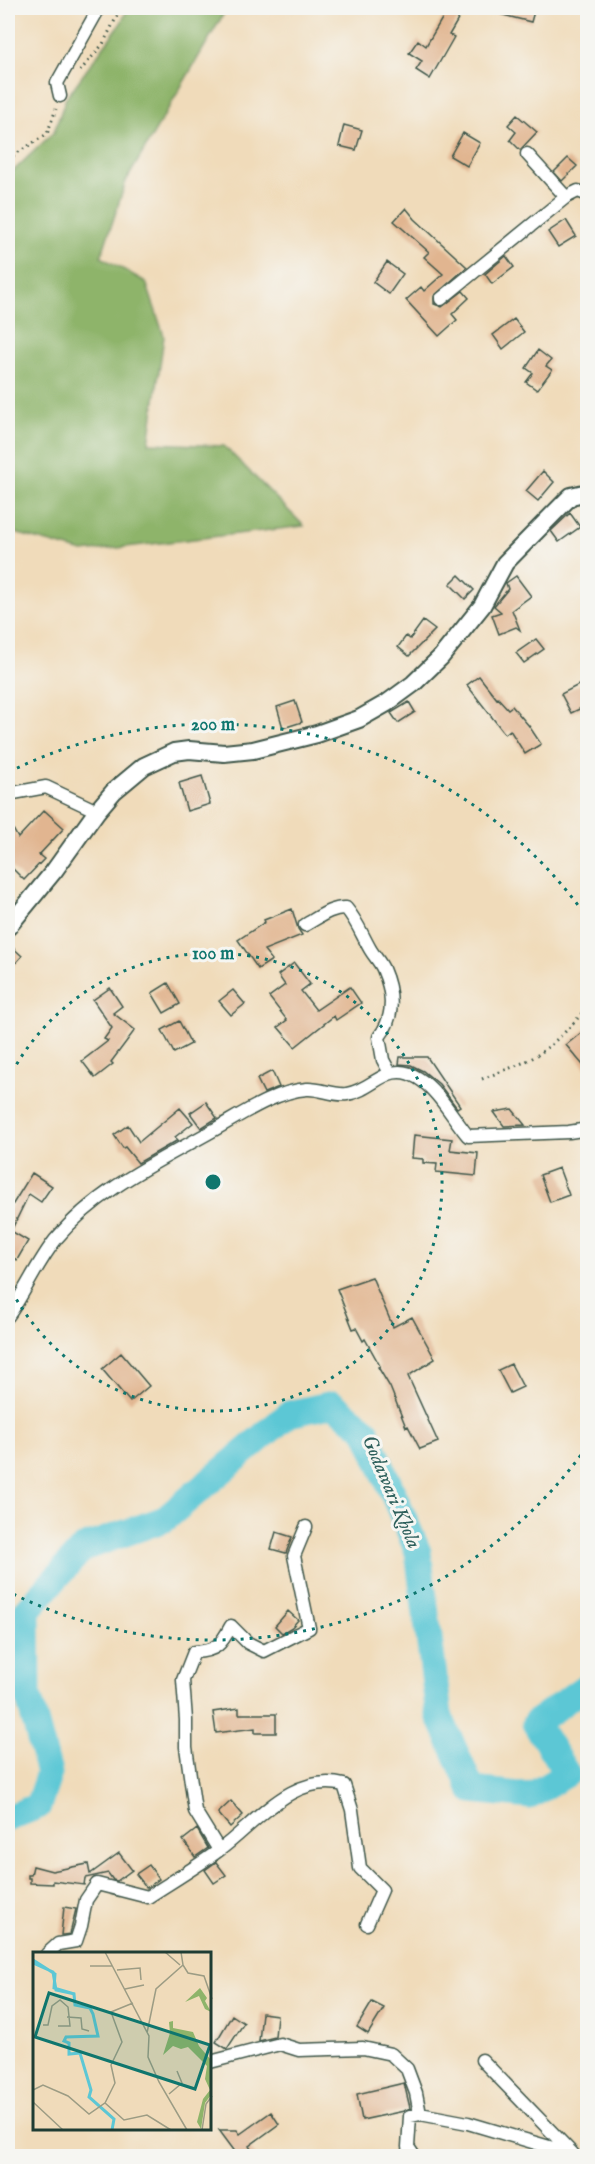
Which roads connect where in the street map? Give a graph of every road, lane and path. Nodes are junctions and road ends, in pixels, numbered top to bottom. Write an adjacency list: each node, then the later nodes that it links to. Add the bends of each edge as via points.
1 (99, 8): 2 (street, via 57,83)
2 (60, 96)
3 (527, 154): 5 (street)
4 (588, 195): 5 (street, via 578,191)
5 (566, 197): 6 (street)
6 (441, 298)
7 (588, 492): 9 (street, via 571,496 505,563 482,606 441,657 387,703 359,719 317,734 254,750 174,753 144,766)
8 (8, 794): 9 (street, via 46,787)
9 (97, 811): 11 (street)
10 (305, 925): 13 (street, via 333,909 346,908 354,917 388,985 391,1008 387,1026 379,1037)
11 (8, 927)
12 (588, 1003): 14 (path, via 573,1023 539,1054)
13 (390, 1073): 15 (street, via 398,1071 417,1077 468,1136); 16 (street, via 347,1094 307,1089 276,1097 131,1177 86,1208 55,1240)
14 (482, 1079)
15 (588, 1129)
16 (8, 1316)
17 (306, 1527): 18 (street, via 294,1556 309,1628 264,1651 248,1643 231,1626 223,1641 210,1652 194,1652 183,1680 186,1748 195,1811)
18 (219, 1850): 19 (street, via 269,1806 303,1787 319,1782 344,1785 352,1810 360,1868 382,1890); 20 (street, via 148,1897 98,1884 86,1900 76,1941 58,1944)
19 (367, 1924)
20 (49, 1952)
21 (482, 2060): 24 (street)
22 (212, 2061): 23 (street, via 280,2044 299,2050 363,2048 392,2054 407,2069)
23 (420, 2114): 24 (street, via 468,2123); 25 (street, via 410,2116 408,2147)
24 (576, 2155)
25 (414, 2157)

